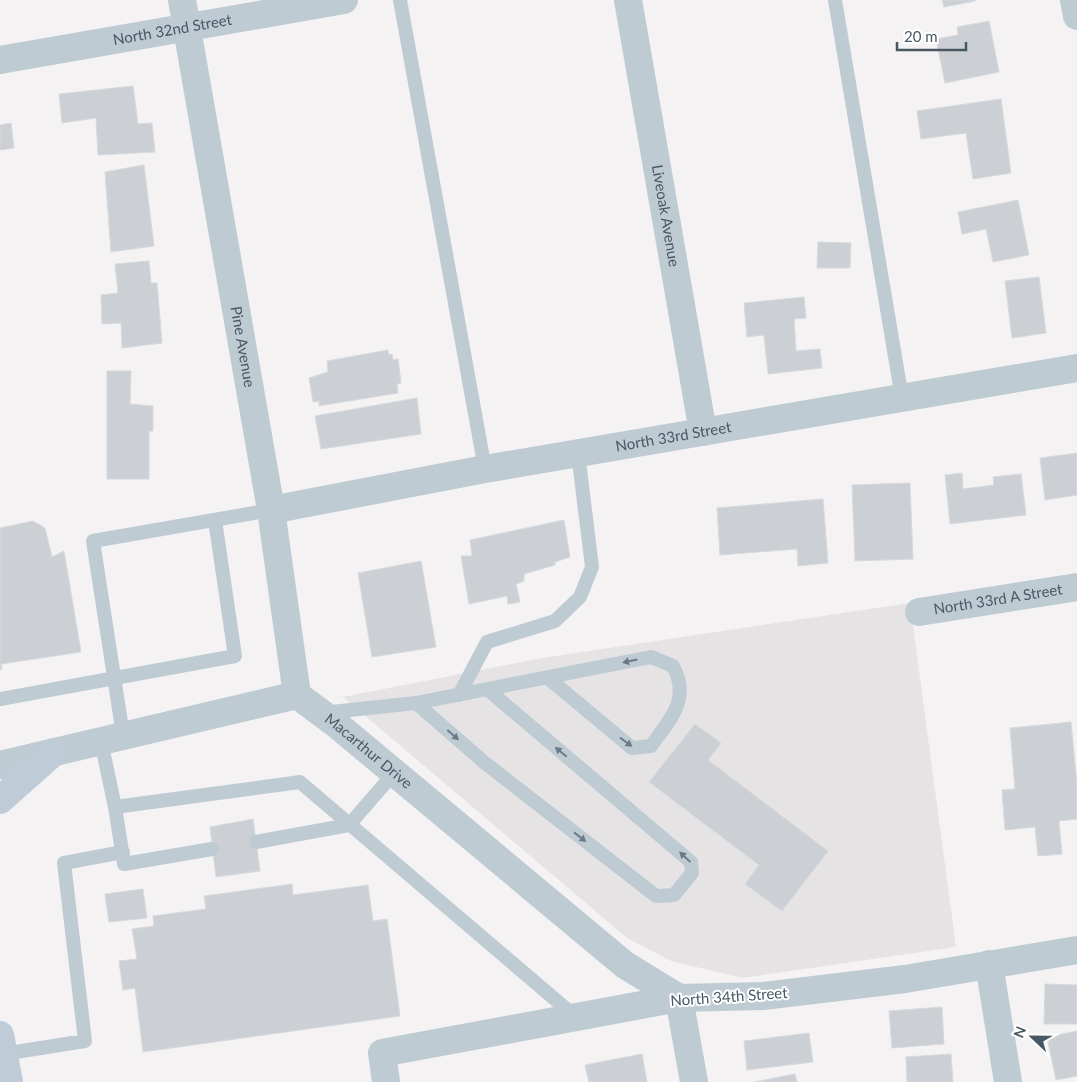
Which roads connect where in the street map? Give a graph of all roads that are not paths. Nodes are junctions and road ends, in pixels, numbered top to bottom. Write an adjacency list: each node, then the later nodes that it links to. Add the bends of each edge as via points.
1 (182, 0): 8 (street, Pine Avenue)
2 (344, 0): 8 (street, North 32nd Street)
3 (400, 0): 14 (lane)
4 (628, 0): 12 (street, Liveoak Avenue)
5 (834, 0): 11 (lane)
6 (1074, 0): 7 (street)
7 (1077, 16)
8 (186, 27): 9 (street, North 32nd Street); 15 (street, Pine Avenue)
9 (0, 60)
10 (1077, 368): 11 (street, North 33rd Street)
11 (902, 398): 12 (street, North 33rd Street)
12 (703, 432): 13 (street, North 33rd Street)
13 (578, 453): 14 (street, North 33rd Street); 22 (lane, via 592,567 580,597 555,621 487,642)
14 (485, 469): 15 (street, North 33rd Street)
15 (271, 510): 16 (lane); 23 (street, Pine Avenue)
16 (215, 520): 19 (lane, via 235,656); 19 (lane, via 92,541)
17 (1077, 587): 18 (street, North 33rd A Street)
18 (919, 612)
19 (114, 678): 24 (lane); 27 (lane)
20 (548, 678): 20 (lane, one-way to 20, via 632,748 651,746 678,708 680,698 680,679 673,666 651,657); 21 (lane)
21 (487, 689): 22 (lane); 25 (lane, one-way to 21, via 485,763 656,896 674,895 692,873 691,862)
22 (459, 694): 25 (lane)
23 (297, 695): 26 (street, Macarthur Drive); 27 (street)
24 (0, 699)
25 (416, 703): 26 (lane)
26 (322, 713): 30 (street, Macarthur Drive)
27 (112, 738): 28 (street); 32 (lane)
28 (54, 752): 29 (street); 31 (main road)
29 (0, 765)
30 (394, 773): 33 (lane); 39 (street, Macarthur Drive, via 625,965)
31 (0, 800)
32 (115, 807): 33 (lane, via 300,782); 36 (lane)
33 (349, 825): 34 (lane); 40 (lane)
34 (256, 842)
35 (212, 849): 36 (lane, via 124,864)
36 (123, 852): 41 (lane, via 64,863 85,1041)
37 (1077, 950): 38 (street, North 34th Street)
38 (989, 964): 39 (street, North 34th Street, via 905,979 763,996); 45 (street)
39 (679, 998): 40 (street, North 34th Street); 44 (street)
40 (577, 1018): 43 (street, North 34th Street, via 382,1054)
41 (2, 1045): 42 (main road)
42 (9, 1082)
43 (386, 1082)
44 (694, 1082)
45 (1008, 1082)

